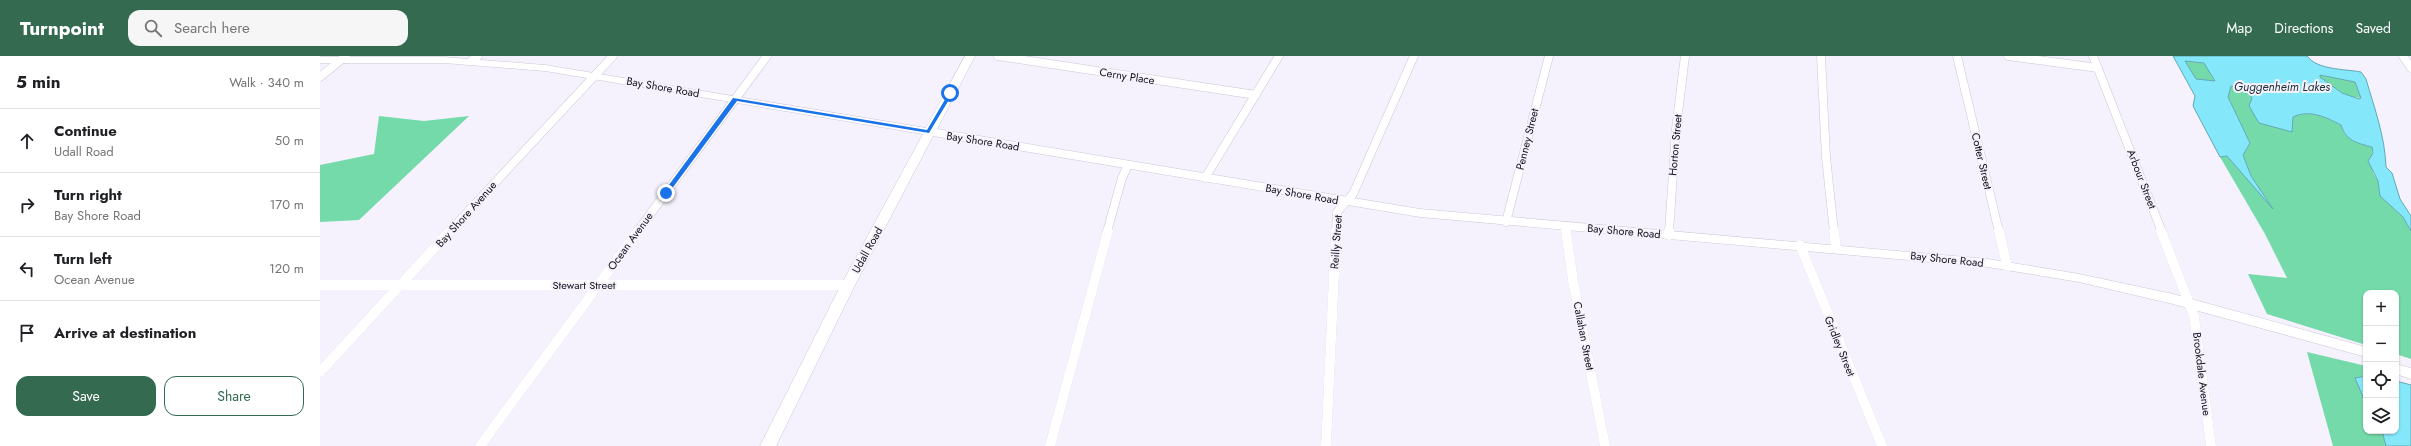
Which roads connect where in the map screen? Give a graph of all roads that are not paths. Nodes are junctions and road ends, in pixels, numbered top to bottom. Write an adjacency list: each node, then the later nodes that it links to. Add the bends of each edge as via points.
1 (613, 56): 19 (street, Bay Shore Avenue)
2 (767, 56): 22 (street, Ocean Avenue)
3 (970, 56): 23 (main road, Udall Road)
4 (998, 56): 21 (street, Cerny Place)
5 (1279, 56): 21 (street)
6 (1414, 56): 26 (street, Reilly Street, via 1353,194)
7 (1549, 56): 27 (street, Penney Street)
8 (1685, 56): 29 (street, Horton Street, via 1676,129)
9 (1821, 56): 31 (street, via 1826,157)
10 (1957, 56): 32 (street, Cotter Street)
11 (2008, 56): 17 (street)
12 (2093, 56): 17 (street, Arbour Street)
13 (2403, 56): 18 (street)
14 (344, 58): 15 (main road, Bay Shore Road); 16 (main road, Bay Shore Road); 20 (street)
15 (474, 58): 19 (main road, Bay Shore Road)
16 (320, 60)
17 (2098, 68): 37 (street, Arbour Street)
18 (2411, 68)
19 (594, 75): 22 (main road, Bay Shore Road); 34 (street, Bay Shore Avenue)
20 (320, 77)
21 (1256, 95): 25 (street)
22 (735, 99): 23 (main road, Bay Shore Road); 35 (street, Ocean Avenue)
23 (929, 132): 24 (main road, Bay Shore Road); 36 (main road, Udall Road)
24 (1128, 165): 25 (main road, Bay Shore Road); 48 (street, via 1122,178)
25 (1205, 178): 26 (main road, Bay Shore Road)
26 (1346, 202): 27 (main road, Bay Shore Road); 49 (street, Reilly Street, via 1337,214)
27 (1506, 222): 28 (main road, Bay Shore Road)
28 (1565, 226): 29 (main road, Bay Shore Road); 50 (street, Callahan Street)
29 (1669, 235): 30 (main road, Bay Shore Road)
30 (1800, 245): 31 (main road, Bay Shore Road); 51 (street, Gridley Street)
31 (1836, 248): 32 (main road, Bay Shore Road)
32 (2007, 266): 37 (main road, Bay Shore Road, via 2102,283)
33 (320, 285): 34 (street, Stewart Street)
34 (402, 285): 35 (street, Stewart Street); 44 (street, Bay Shore Avenue)
35 (599, 285): 36 (street, Stewart Street); 46 (street, Ocean Avenue)
36 (848, 285): 47 (main road, Udall Road)
37 (2190, 303): 38 (main road, Bay Shore Road); 52 (street, Brookdale Avenue, via 2196,321)
38 (2284, 330): 39 (main road, Bay Shore Road); 40 (main road, Bay Shore Road)
39 (2363, 351)
40 (2363, 358)
41 (2399, 363): 42 (main road)
42 (2411, 366)
43 (2399, 370): 45 (main road)
44 (320, 372)
45 (2411, 374)
46 (480, 446)
47 (768, 446)
48 (1050, 446)
49 (1326, 446)
50 (1605, 446)
51 (1882, 446)
52 (2211, 446)

